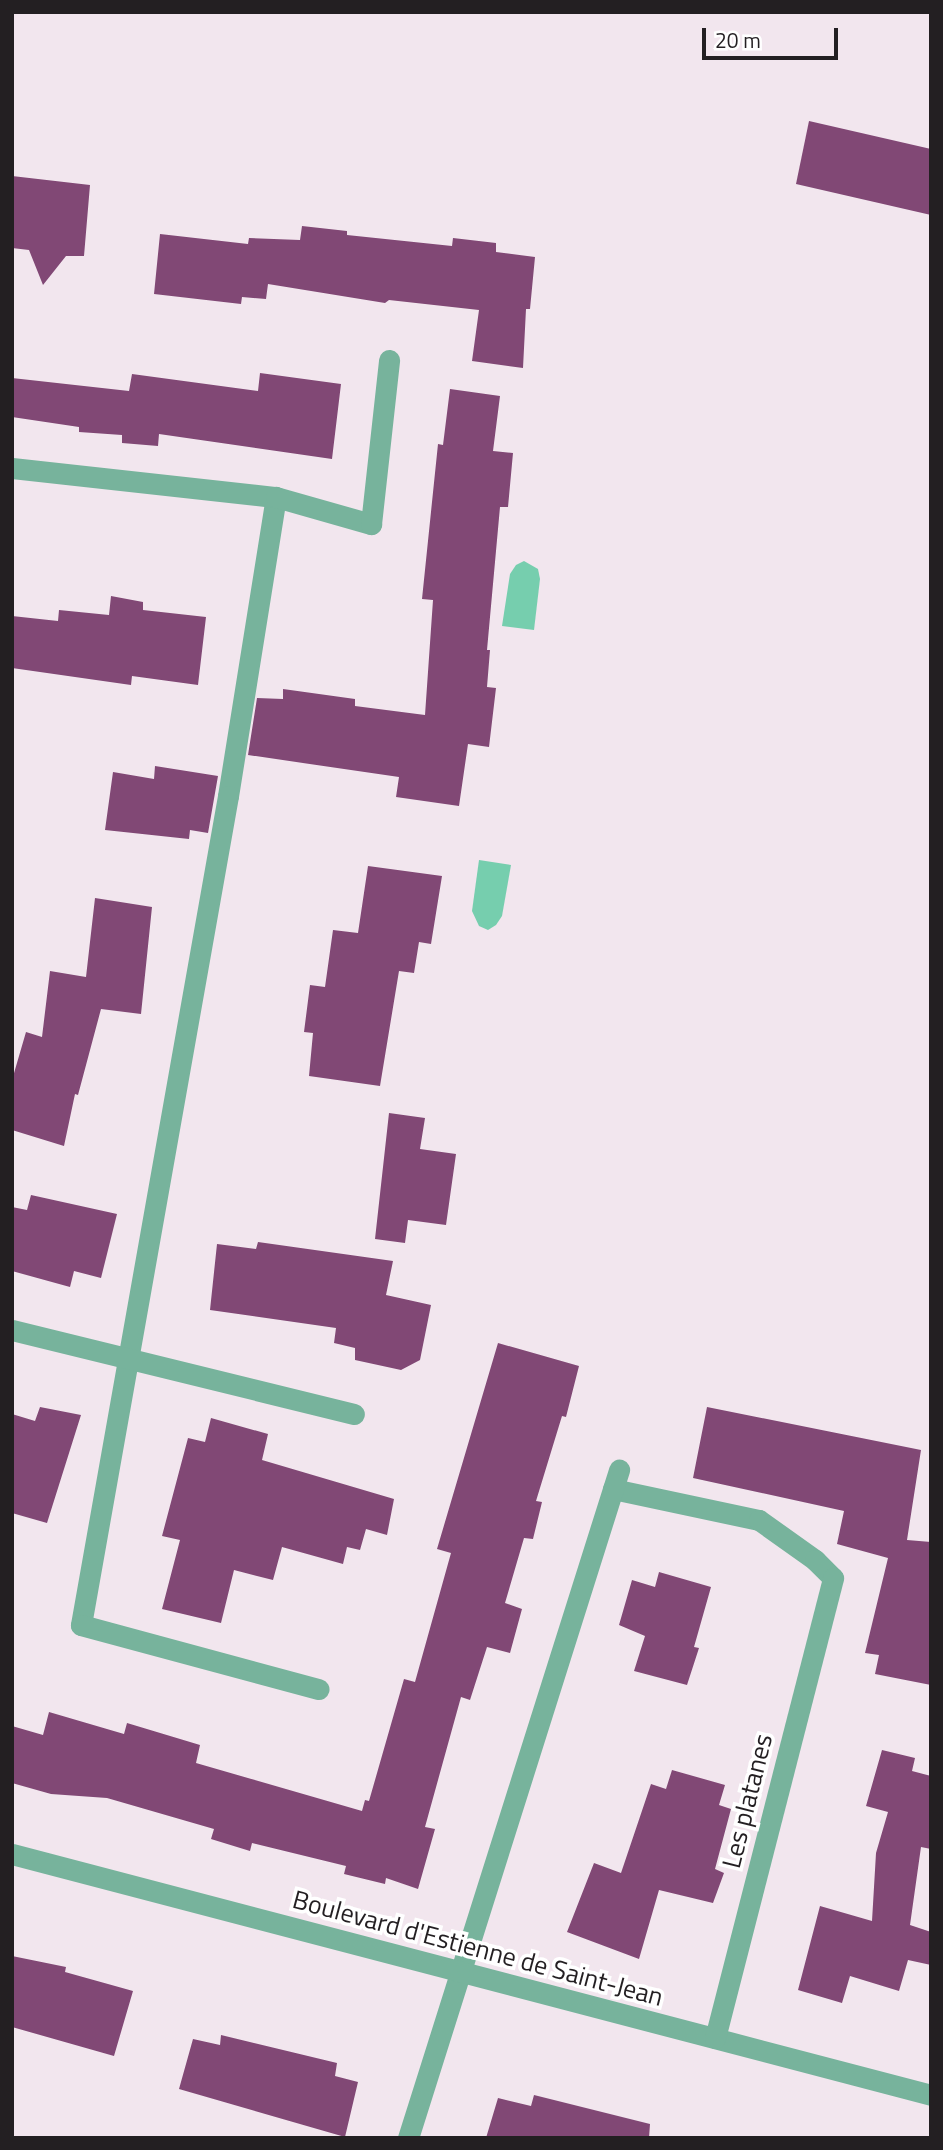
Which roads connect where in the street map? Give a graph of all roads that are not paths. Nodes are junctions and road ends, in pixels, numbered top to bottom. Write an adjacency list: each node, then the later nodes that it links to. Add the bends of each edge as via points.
1 (389, 360): 3 (street, via 371,524)
2 (12, 468): 3 (street)
3 (276, 497): 5 (street)
4 (12, 1330): 5 (street)
5 (128, 1358): 6 (street); 7 (street, via 80,1625)
6 (354, 1414)
7 (320, 1689)
8 (12, 1854): 9 (street, Boulevard d'Estienne de Saint-Jean)
9 (459, 1972): 10 (street, Boulevard d'Estienne de Saint-Jean); 10 (street, Les platanes, via 616,1479 759,1520 833,1578); 12 (street)
10 (715, 2038): 11 (street, Boulevard d'Estienne de Saint-Jean)
11 (931, 2095)
12 (408, 2138)

